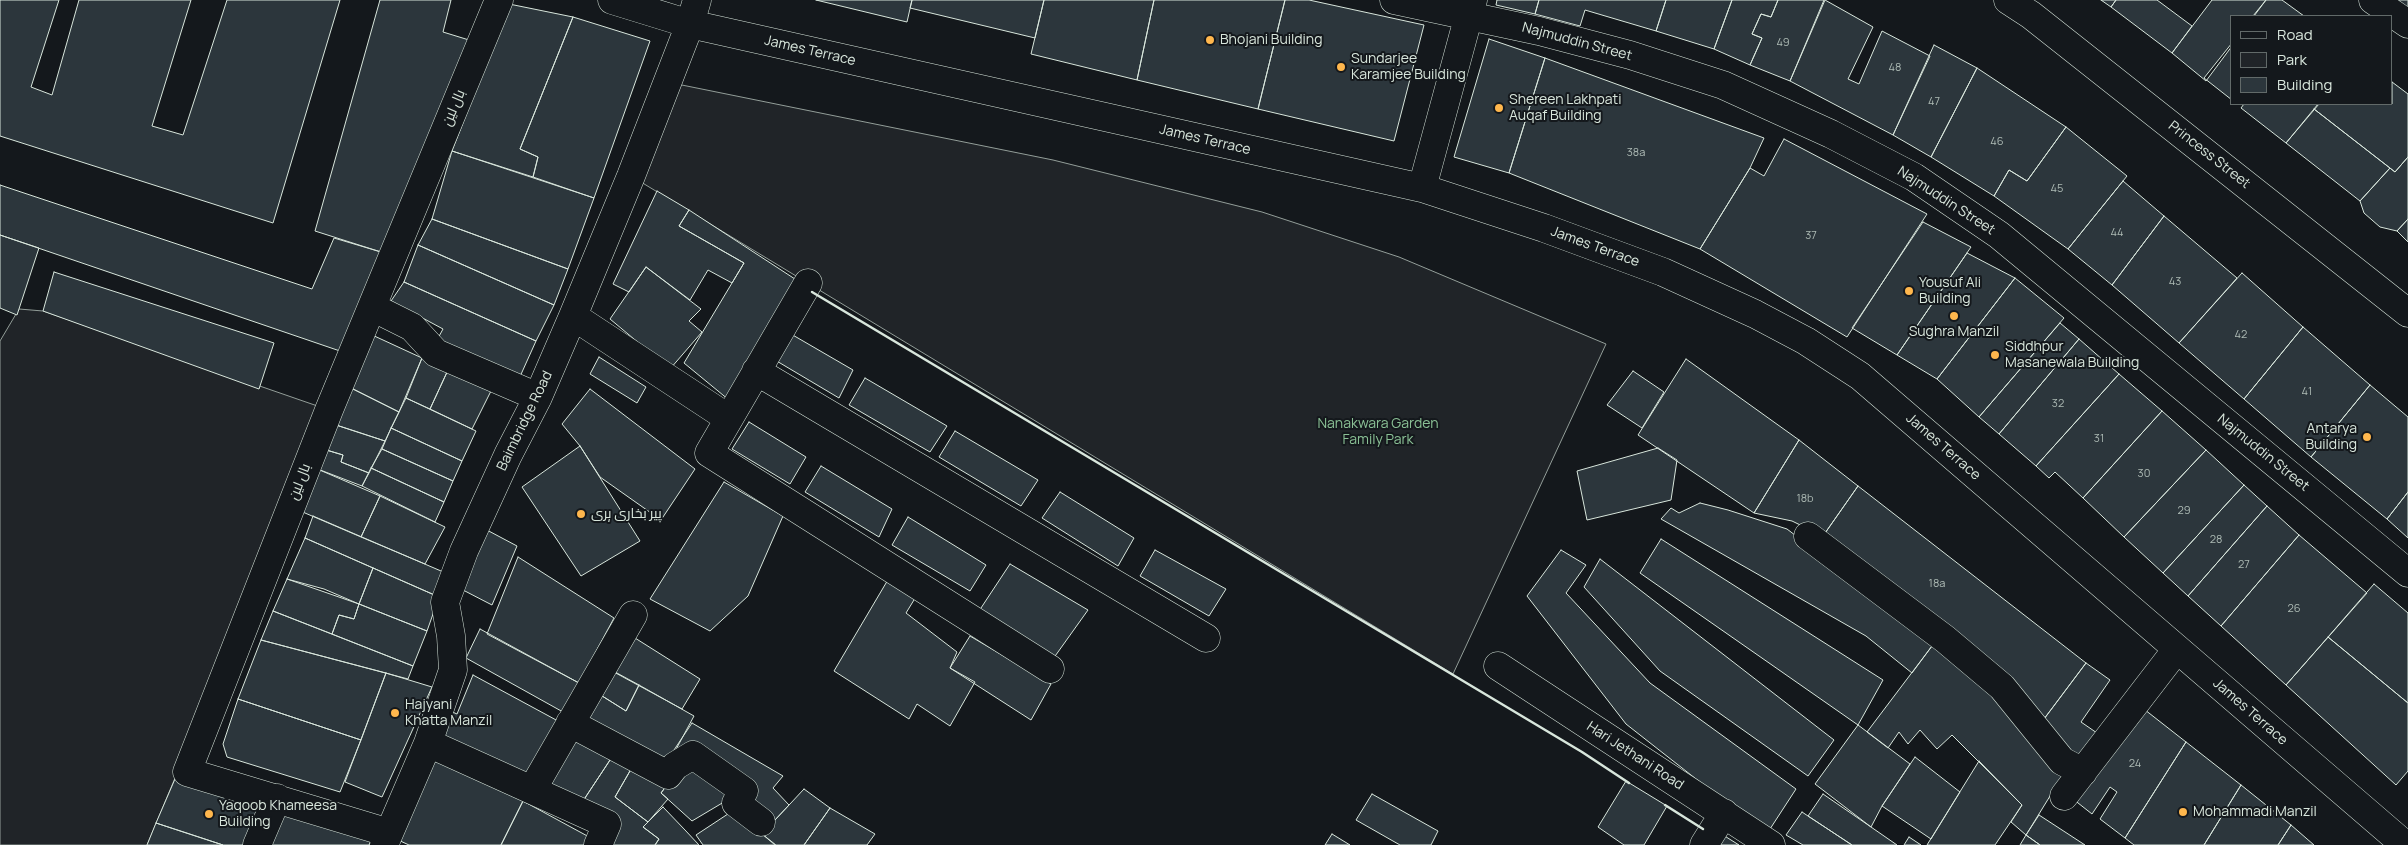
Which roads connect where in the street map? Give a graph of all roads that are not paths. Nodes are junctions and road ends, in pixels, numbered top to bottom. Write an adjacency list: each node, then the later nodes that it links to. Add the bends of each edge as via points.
1 (499, 0): 11 (street, بال لین)
2 (612, 0): 7 (street, James Terrace)
3 (1394, 0): 6 (street, Najmuddin Street)
4 (2008, 0): 12 (street, Princess Street)
5 (2373, 0): 8 (street)
6 (1471, 8): 9 (street); 18 (street, Najmuddin Street, via 1724,85 1831,134 1914,177 1998,235)
7 (694, 12): 9 (street, James Terrace); 13 (street, Baimbridge Road)
8 (2408, 24)
9 (1422, 188): 21 (street, James Terrace, via 1663,272 1806,341 1860,376)
10 (808, 282): 14 (street)
11 (372, 307): 15 (street, via 412,327 436,353); 29 (street, بال لین, via 187,772)
12 (2408, 313)
13 (573, 316): 15 (street, Baimbridge Road); 16 (street)
14 (756, 371): 16 (street); 20 (street)
15 (538, 397): 25 (street, Baimbridge Road, via 464,551 445,602 453,670)
16 (728, 418): 23 (street, via 709,453)
17 (1808, 536): 26 (street, via 1945,639 2002,687 2062,761)
18 (2408, 573)
19 (634, 615): 24 (street)
20 (1206, 638)
21 (2176, 648): 26 (street); 37 (street, James Terrace)
22 (1498, 666): 30 (street, Hari Jethani Road)
23 (1050, 669)
24 (570, 723): 27 (street); 31 (street, via 668,775 675,766 693,755 744,791 736,802)
25 (428, 743): 27 (street); 32 (street, Baimbridge Road)
26 (2083, 772): 28 (street)
27 (532, 790): 34 (street, via 607,824)
28 (2064, 796)
29 (277, 798): 32 (street, بال لین); 33 (street)
30 (1724, 814): 35 (street); 36 (street, Hari Jethani Road)
31 (761, 822)
32 (386, 839)
33 (257, 845)
34 (598, 845)
35 (1704, 845)
36 (1771, 845)
37 (2405, 845)

